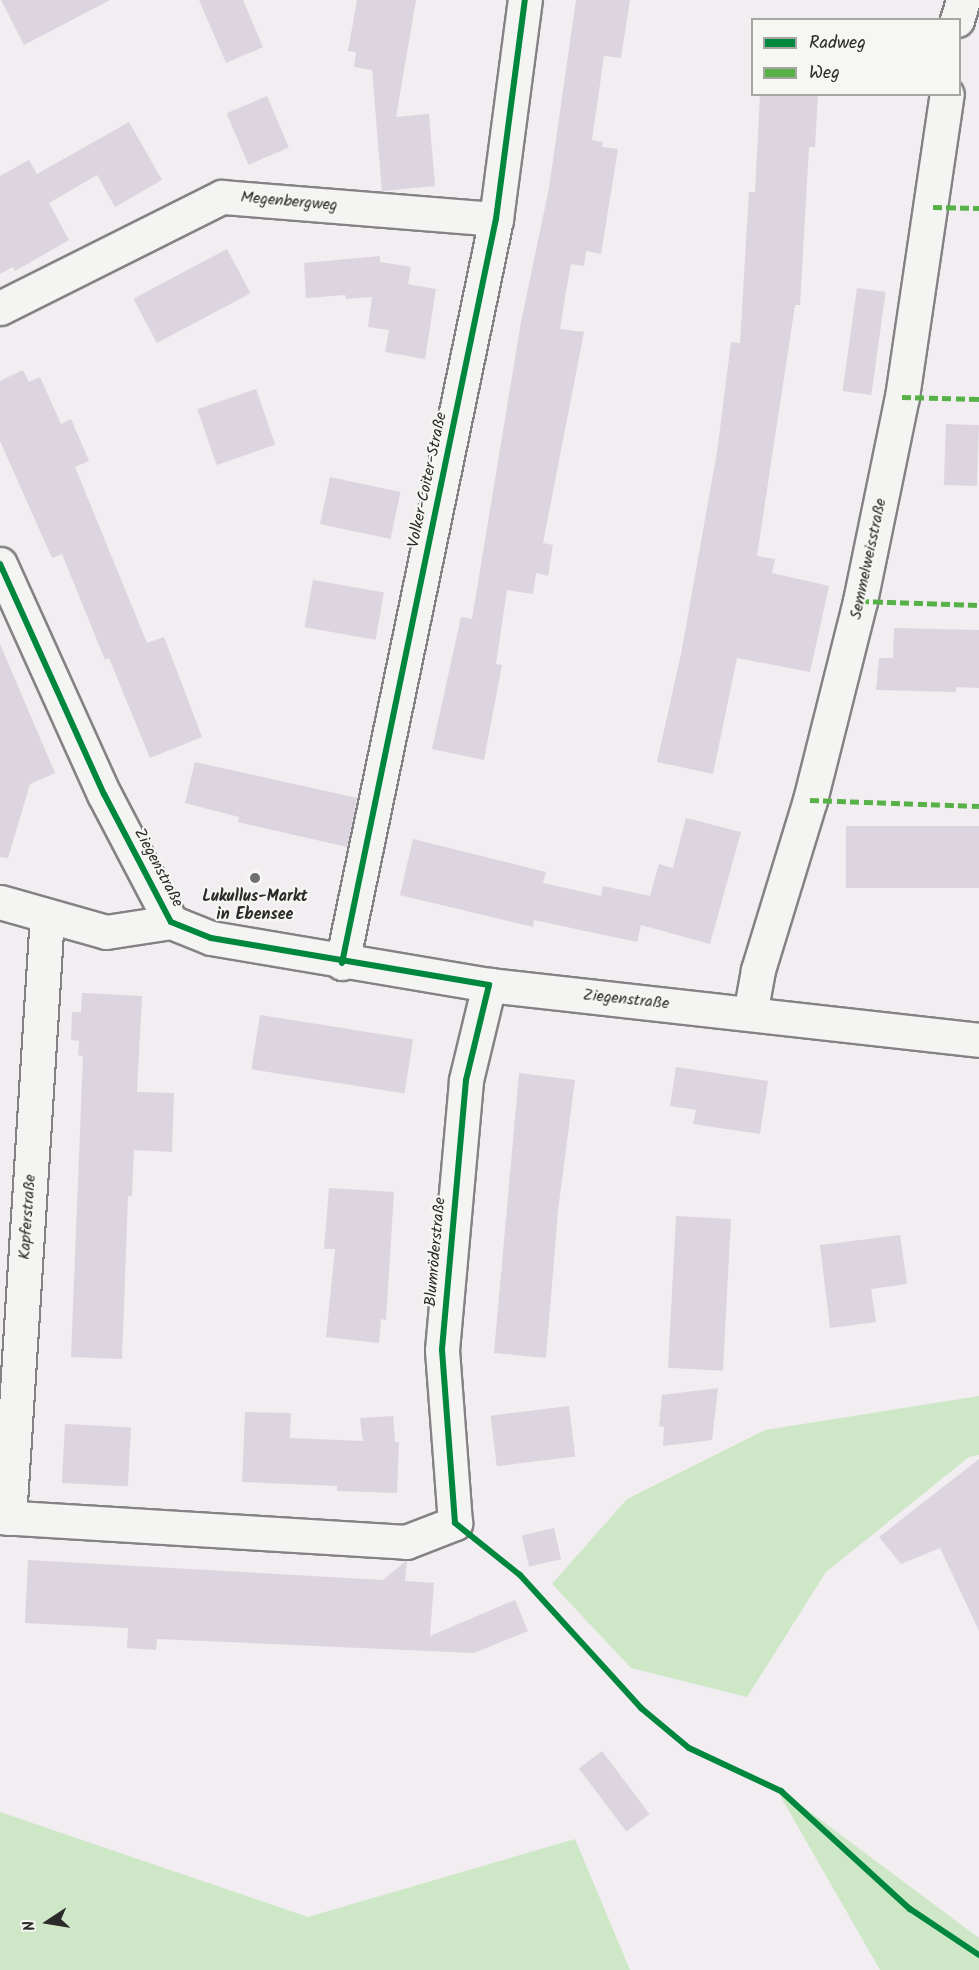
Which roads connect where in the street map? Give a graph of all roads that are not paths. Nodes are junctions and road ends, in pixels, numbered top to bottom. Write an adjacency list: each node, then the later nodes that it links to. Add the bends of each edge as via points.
1 (525, 0): 5 (street, Volker-Coiter-Straße)
2 (963, 0): 3 (street)
3 (958, 18)
4 (947, 96): 13 (street, Semmelweisstraße, via 902,397 861,601 810,800 758,970)
5 (496, 219): 6 (street, Megenbergweg, via 222,197); 11 (street, Volker-Coiter-Straße)
6 (0, 308)
7 (0, 564): 10 (street, Ziegenstraße, via 104,794)
8 (0, 903): 9 (street)
9 (47, 916): 10 (street, via 106,932); 15 (street, Kapferstraße)
10 (171, 922): 11 (street, Ziegenstraße, via 211,938)
11 (342, 963): 12 (street, Ziegenstraße)
12 (489, 985): 13 (street, Ziegenstraße); 15 (street, Blumröderstraße, via 466,1080 442,1350 455,1523 406,1542)
13 (750, 1014): 14 (street, Ziegenstraße)
14 (979, 1040)
15 (5, 1517)

